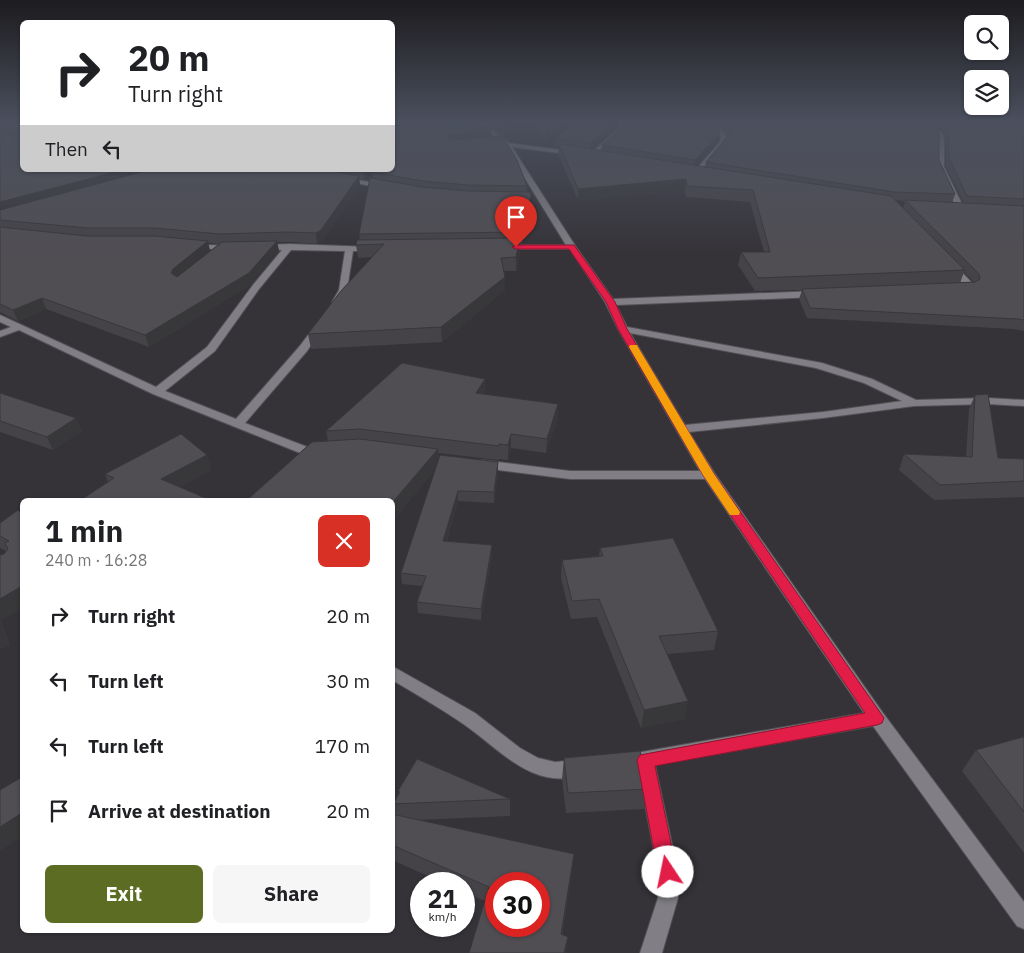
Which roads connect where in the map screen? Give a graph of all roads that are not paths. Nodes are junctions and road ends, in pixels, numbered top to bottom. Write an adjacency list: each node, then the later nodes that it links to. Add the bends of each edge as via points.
1 (513, 165): 15 (street)
2 (702, 165): 5 (street)
3 (941, 165): 10 (street)
4 (686, 172): 5 (street)
5 (695, 174): 6 (street)
6 (705, 175)
7 (332, 177): 8 (street)
8 (396, 189)
9 (950, 208): 10 (street)
10 (960, 208): 11 (street)
11 (969, 208)
12 (185, 245): 16 (street, via 218,251)
13 (290, 246): 14 (street); 19 (street); 28 (street, via 214,346)
14 (251, 247)
15 (572, 247): 18 (street); 23 (street)
16 (241, 248)
17 (378, 248): 19 (street)
18 (494, 248)
19 (349, 249): 31 (street, via 344,290 328,316)
20 (945, 260): 21 (street, via 971,287)
21 (952, 288)
22 (825, 293): 23 (street)
23 (610, 302): 26 (street)
24 (0, 318): 25 (street)
25 (19, 327): 27 (street); 28 (street)
26 (623, 329): 29 (street, via 818,365 868,381); 32 (street)
27 (0, 334)
28 (157, 392): 31 (street)
29 (914, 403): 30 (street); 32 (street)
30 (1024, 403)
31 (238, 424): 33 (street, via 309,452)
32 (683, 429): 35 (street)
33 (327, 451)
34 (471, 462): 35 (street, via 570,475)
35 (709, 475): 37 (street)
36 (395, 674): 40 (street, via 469,718 514,754 535,765 554,770)
37 (877, 718): 38 (street); 41 (street)
38 (645, 760): 39 (street); 42 (street, via 668,872 668,898)
39 (609, 764)
40 (591, 766)
41 (1024, 919)
42 (651, 953)

